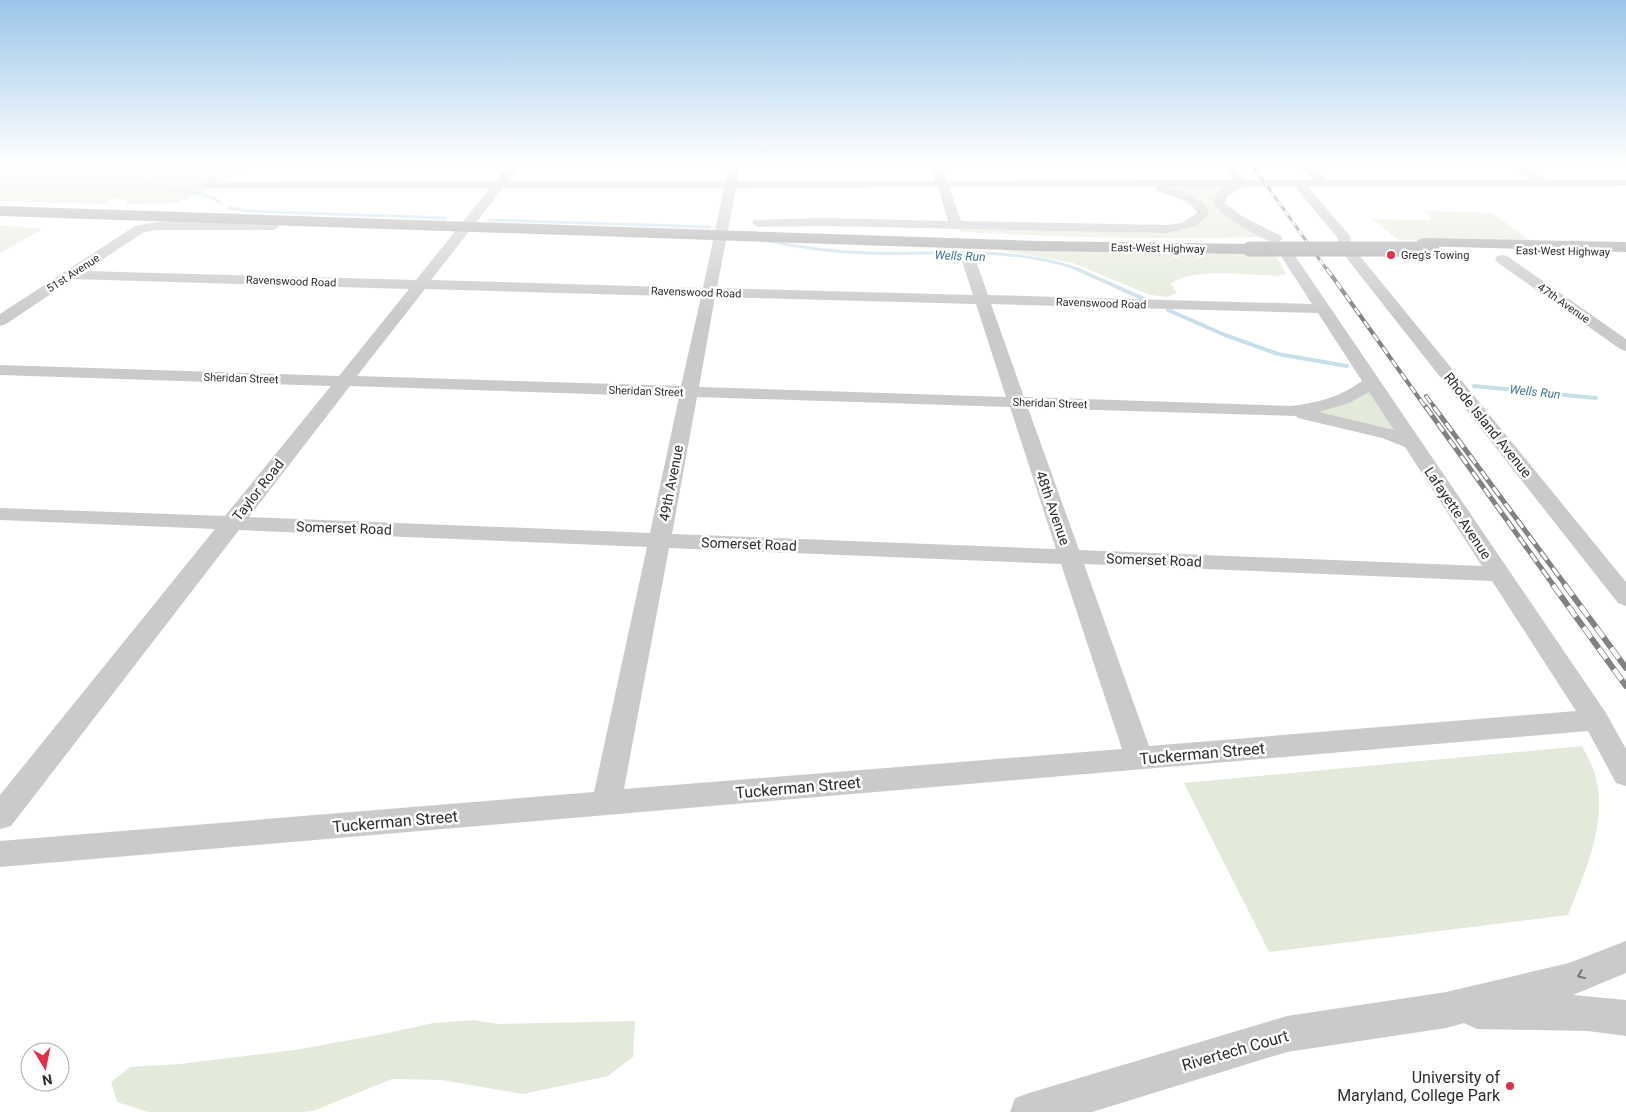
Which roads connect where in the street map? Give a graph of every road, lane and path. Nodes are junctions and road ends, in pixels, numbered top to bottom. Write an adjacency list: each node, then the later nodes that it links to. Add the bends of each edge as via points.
1 (90, 214): 12 (main road, East-West Highway)
2 (476, 214): 12 (street, Taylor Road)
3 (725, 214): 13 (street, 49th Avenue)
4 (952, 214): 10 (street)
5 (1200, 214): 10 (street, via 1190,224 1166,229)
6 (1232, 214): 25 (street, Lafayette Avenue, via 1281,246)
7 (1322, 214): 40 (street, Rhode Island Avenue)
8 (694, 219): 13 (main road, East-West Highway)
9 (758, 223): 10 (street); 13 (main road, East-West Highway); 14 (main road, East-West Highway)
10 (956, 225)
11 (274, 226): 21 (street, 51st Avenue, via 147,226)
12 (466, 226): 13 (main road, East-West Highway); 22 (street, Taylor Road)
13 (722, 228): 14 (main road, via 728,233); 15 (main road, East-West Highway, via 1039,246); 23 (street, 49th Avenue)
14 (918, 233): 15 (main road, East-West Highway)
15 (1248, 246): 16 (main road, East-West Highway, bridge)
16 (1428, 246): 17 (main road, East-West Highway); 18 (main road, East-West Highway)
17 (1626, 247)
18 (1626, 252)
19 (968, 258): 24 (street, 48th Avenue)
20 (1502, 260): 27 (street, 47th Avenue)
21 (69, 275): 22 (street, Ravenswood Road); 26 (street, 51st Avenue)
22 (420, 285): 23 (street, Ravenswood Road); 29 (street, Taylor Road)
23 (709, 292): 24 (street, Ravenswood Road); 31 (street, 49th Avenue)
24 (982, 300): 25 (street, Ravenswood Road); 32 (street, 48th Avenue)
25 (1323, 309): 30 (street, Lafayette Avenue)
26 (0, 321)
27 (1626, 346)
28 (0, 370): 29 (street, Sheridan Street)
29 (344, 381): 31 (street, Sheridan Street); 36 (street, Taylor Road)
30 (1371, 382): 33 (street, Sheridan Street, via 1356,394 1336,403); 34 (street, Lafayette Avenue)
31 (689, 392): 32 (street, Sheridan Street); 37 (street, 49th Avenue)
32 (1017, 402): 33 (street, Sheridan Street); 38 (street, 48th Avenue)
33 (1291, 411): 34 (street, Sheridan Street, via 1362,427)
34 (1411, 444): 39 (street, Lafayette Avenue)
35 (0, 514): 36 (street, Somerset Road)
36 (232, 523): 37 (street, Somerset Road); 45 (street, Taylor Road)
37 (660, 540): 38 (street, Somerset Road); 44 (street, 49th Avenue)
38 (1070, 557): 39 (street, Somerset Road); 42 (street, 48th Avenue)
39 (1498, 574): 41 (street, Lafayette Avenue)
40 (1626, 598)
41 (1596, 720): 42 (street, Tuckerman Street); 43 (street, Lafayette Avenue)
42 (1139, 758): 44 (street, Tuckerman Street)
43 (1626, 775)
44 (607, 803): 46 (street, Tuckerman Street)
45 (0, 817)
46 (0, 854)
47 (1626, 957): 48 (street, Rivertech Court, one-way to 48, via 1568,980)
48 (1446, 1010): 49 (street, Rivertech Court, via 1588,1013); 50 (street, Rivertech Court, via 1287,1034)
49 (1626, 1018)
50 (1029, 1112)

